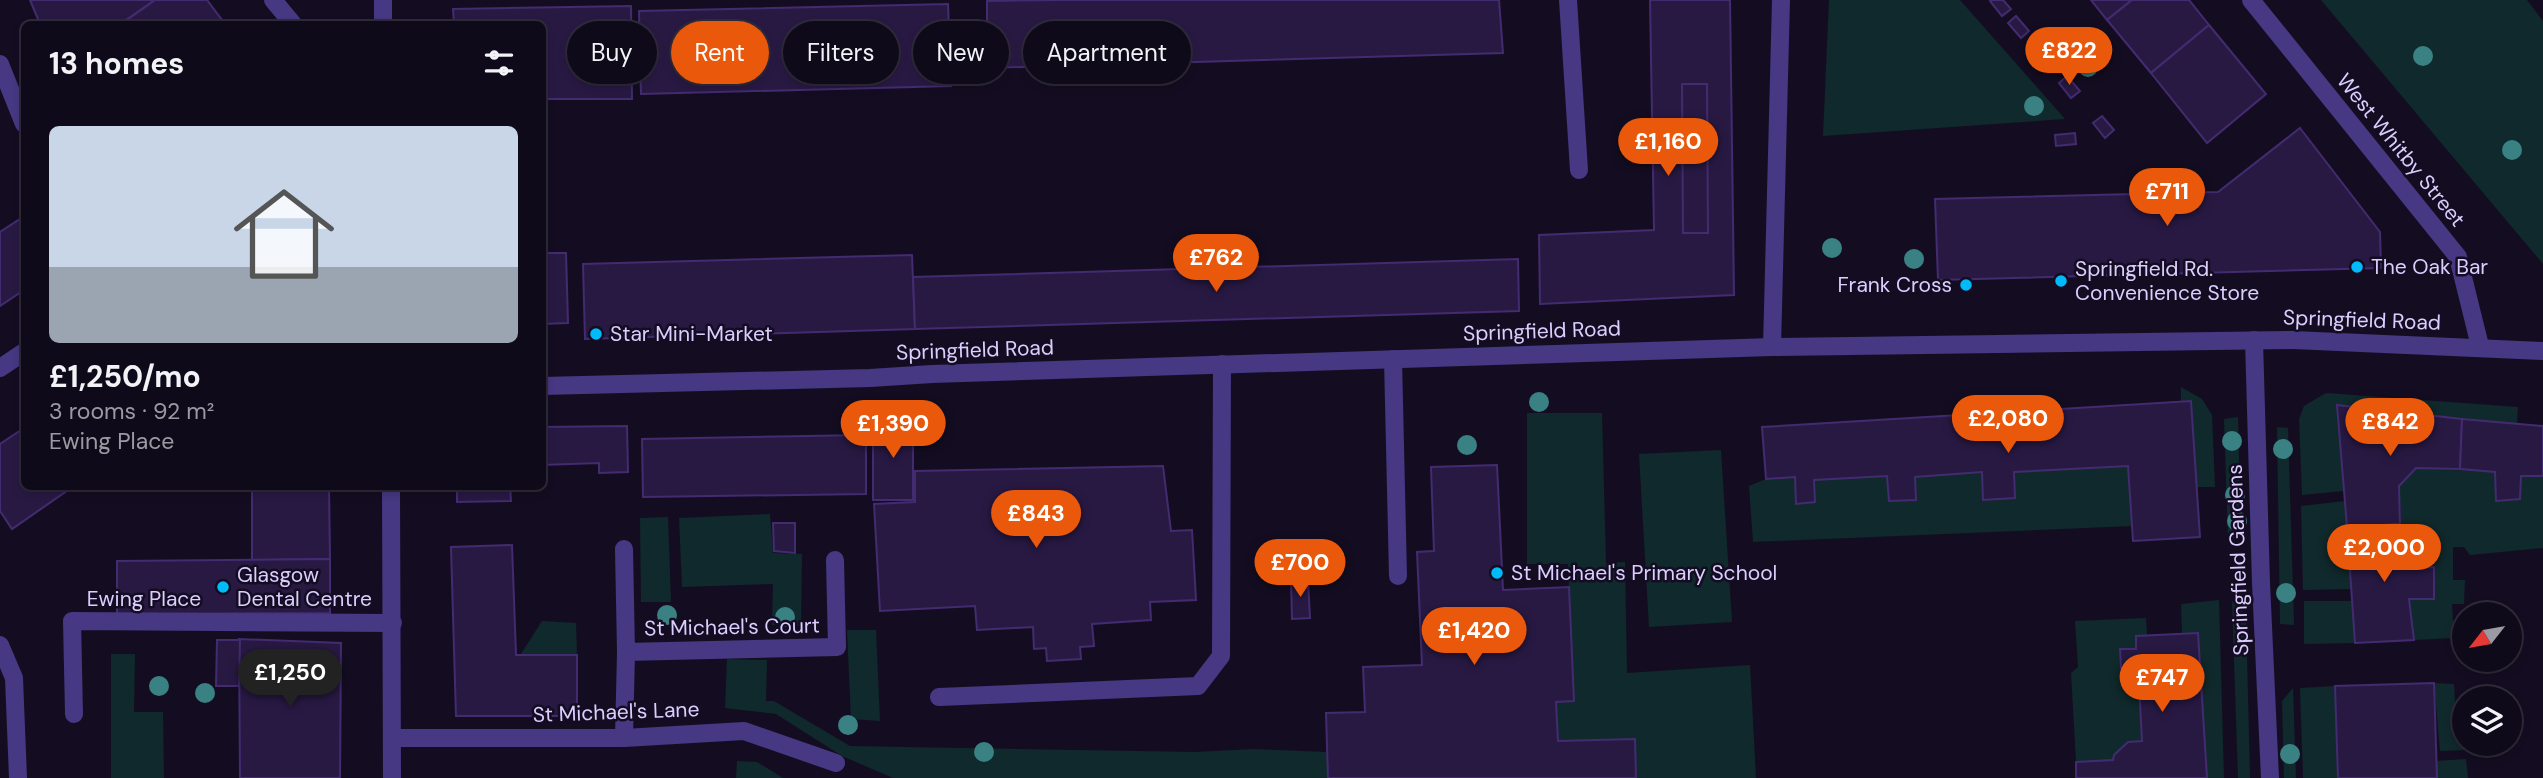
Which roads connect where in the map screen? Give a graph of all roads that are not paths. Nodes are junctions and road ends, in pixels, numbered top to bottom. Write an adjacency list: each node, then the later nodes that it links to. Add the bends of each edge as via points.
1 (273, 0): 6 (street)
2 (383, 0): 7 (street)
3 (1567, 0): 10 (street)
4 (1781, 0): 12 (street)
5 (2251, 0): 13 (street, West Whitby Street, via 2458,257)
6 (290, 21)
7 (383, 21)
8 (0, 64): 9 (street)
9 (21, 116)
10 (1579, 170)
11 (2254, 340): 12 (street, Springfield Road); 13 (street, Springfield Road); 34 (street, Springfield Gardens)
12 (1772, 346): 16 (street, Springfield Road)
13 (2480, 346): 14 (street, Springfield Road)
14 (2543, 351)
15 (21, 354): 18 (street)
16 (1393, 359): 17 (street, Springfield Road); 23 (street)
17 (1222, 364): 19 (street, Springfield Road); 27 (street, via 1221,656 1198,686)
18 (0, 368)
19 (546, 386)
20 (391, 490): 24 (street)
21 (624, 548): 26 (street, St Michael's Court)
22 (835, 560): 26 (street, St Michael's Court, via 837,647)
23 (1398, 576)
24 (393, 623): 28 (street, Ewing Place, via 72,621); 29 (street)
25 (0, 645): 32 (street, via 14,678)
26 (626, 652): 30 (street, St Michael's Court)
27 (939, 697)
28 (74, 715)
29 (393, 738): 30 (street, St Michael's Lane); 33 (street)
30 (624, 738): 31 (street, St Michael's Lane, via 744,731)
31 (836, 763)
32 (19, 778)
33 (392, 778)
34 (2270, 778)

